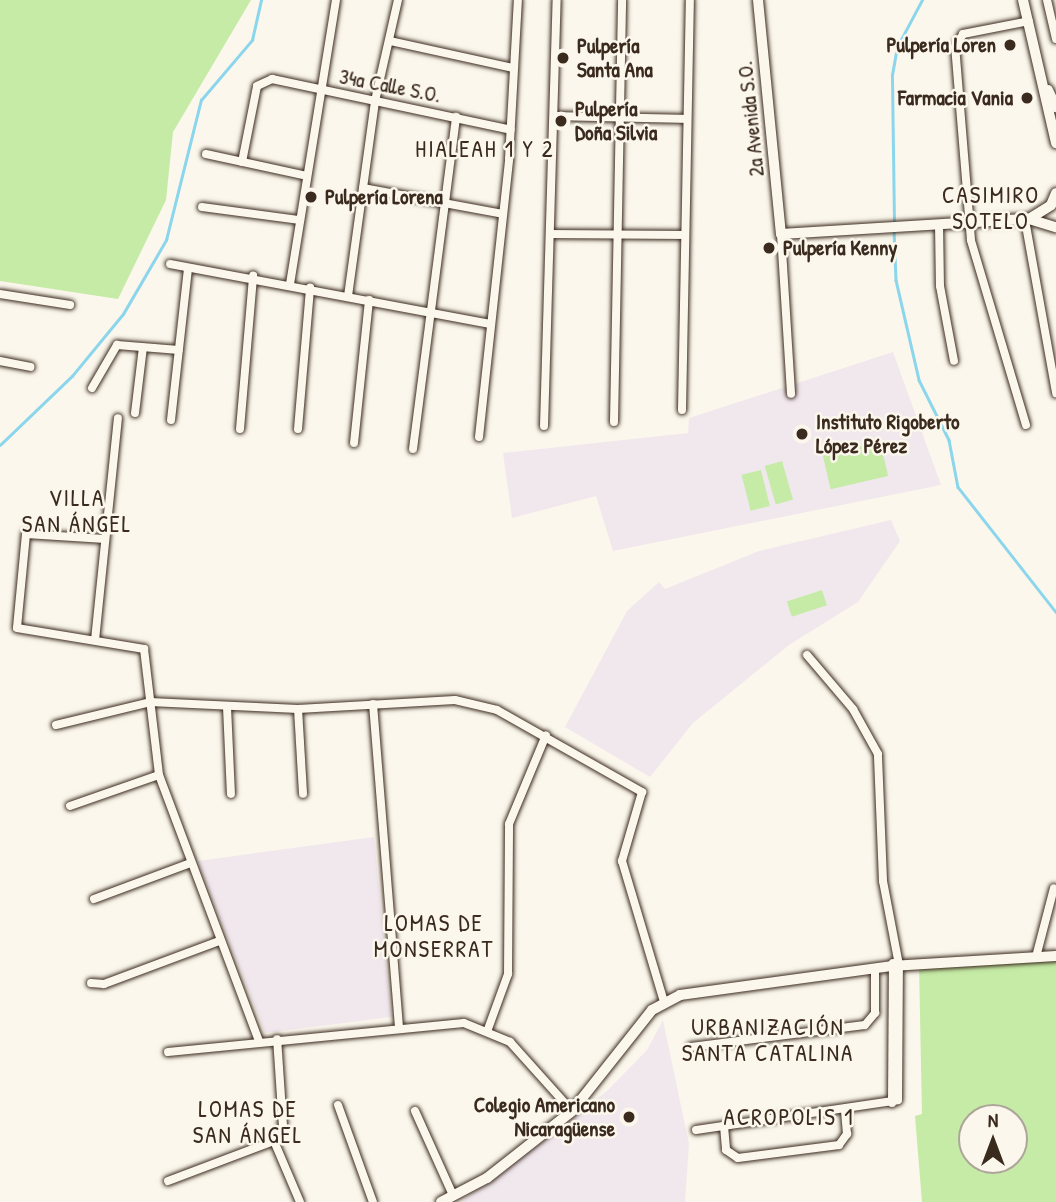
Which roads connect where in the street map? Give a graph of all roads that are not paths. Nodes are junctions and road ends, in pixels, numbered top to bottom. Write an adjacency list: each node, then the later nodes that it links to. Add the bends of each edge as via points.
1 (337, 0): 16 (street)
2 (398, 0): 13 (street)
3 (518, 0): 14 (street)
4 (557, 0): 19 (street)
5 (622, 0): 21 (street)
6 (690, 0): 22 (street)
7 (758, 0): 41 (street, 2a Avenida S.O.)
8 (1023, 0): 10 (street)
9 (1047, 0): 11 (street)
10 (1029, 21): 15 (street); 37 (street, via 957,38)
11 (1054, 23): 12 (street)
12 (1056, 39)
13 (390, 41): 14 (street); 17 (street)
14 (513, 68): 23 (street)
15 (1042, 78): 18 (street); 24 (street)
16 (320, 89): 17 (street, 34a Calle S.O.); 26 (street, 34a Calle S.O., via 262,80); 27 (street)
17 (375, 101): 20 (street, 34a Calle S.O.); 28 (street)
18 (1056, 107)
19 (555, 116): 21 (street); 40 (street)
20 (456, 117): 23 (street, 34a Calle S.O.); 30 (street)
21 (620, 117): 22 (street); 42 (street)
22 (687, 119): 43 (street)
23 (511, 130): 33 (street)
24 (1056, 143)
25 (206, 154): 26 (street)
26 (242, 162): 27 (street)
27 (307, 176): 36 (street)
28 (363, 188): 30 (street); 50 (street)
29 (1056, 193): 35 (street, via 1051,205)
30 (444, 201): 33 (street); 53 (street)
31 (202, 207): 36 (street)
32 (1056, 210): 35 (street)
33 (503, 214): 54 (street)
34 (1056, 218): 35 (street)
35 (1027, 219): 37 (street); 39 (street); 61 (street)
36 (300, 220): 47 (street)
37 (970, 222): 38 (street); 68 (street)
38 (939, 224): 41 (street); 58 (street, via 940,286)
39 (1056, 227)
40 (551, 234): 42 (street); 69 (street)
41 (781, 234): 62 (street)
42 (618, 235): 43 (street); 67 (street)
43 (685, 236): 63 (street)
44 (170, 264): 45 (street)
45 (188, 268): 46 (street); 56 (street)
46 (253, 276): 47 (street); 70 (street)
47 (289, 284): 48 (street)
48 (310, 288): 50 (street); 71 (street)
49 (0, 294): 52 (street)
50 (348, 296): 51 (street)
51 (369, 300): 53 (street); 73 (street)
52 (70, 305)
53 (429, 312): 54 (street); 74 (street)
54 (490, 324): 72 (street)
55 (143, 347): 56 (street); 60 (street, via 117,345); 64 (street)
56 (179, 350): 66 (street)
57 (0, 361): 59 (street)
58 (954, 361)
59 (30, 367)
60 (92, 388)
61 (1056, 393)
62 (791, 394)
63 (682, 410)
64 (135, 413)
65 (118, 418): 75 (street)
66 (171, 421)
67 (614, 422)
68 (1026, 425)
69 (544, 426)
70 (240, 429)
71 (298, 429)
72 (479, 437)
73 (354, 443)
74 (413, 449)
75 (105, 539): 76 (street); 76 (street, via 33,530 25,538 18,628)
76 (95, 640): 78 (street, via 142,646)
77 (807, 655): 94 (street, via 853,709 878,754 883,881)
78 (150, 702): 80 (street); 82 (street); 84 (street)
79 (373, 704): 81 (street); 83 (street, via 477,703); 98 (street)
80 (227, 707): 81 (street); 85 (street)
81 (299, 709): 86 (street)
82 (56, 725)
83 (546, 735): 97 (street, via 642,792 622,862); 99 (street, via 509,824 508,974)
84 (159, 775): 87 (street); 88 (street)
85 (231, 794)
86 (303, 794)
87 (70, 806)
88 (191, 863): 90 (street); 91 (street)
89 (1054, 888): 93 (street)
90 (94, 899)
91 (219, 941): 96 (street, via 104,984); 101 (street)
92 (1056, 956): 93 (street)
93 (1037, 957): 94 (street)
94 (895, 964): 95 (street); 105 (street, via 892,1103)
95 (875, 968): 97 (street); 102 (street, via 875,1013 865,1025)
96 (91, 983)
97 (664, 1002): 107 (street)
98 (399, 1025): 99 (street, via 442,1021); 100 (street)
99 (488, 1029): 107 (street, via 510,1042)
100 (277, 1040): 101 (street); 110 (street, via 283,1126)
101 (259, 1041): 103 (street)
102 (691, 1047)
103 (167, 1052)
104 (338, 1105): 114 (street)
105 (845, 1110): 108 (street); 108 (street, via 848,1134 839,1145 738,1158 726,1150)
106 (415, 1111): 112 (street)
107 (572, 1111): 112 (street, via 487,1178)
108 (724, 1126): 109 (street)
109 (696, 1130)
110 (274, 1141): 111 (street); 113 (street)
111 (168, 1181)
112 (453, 1195): 115 (street)
113 (300, 1202)
114 (373, 1202)
115 (441, 1202)

